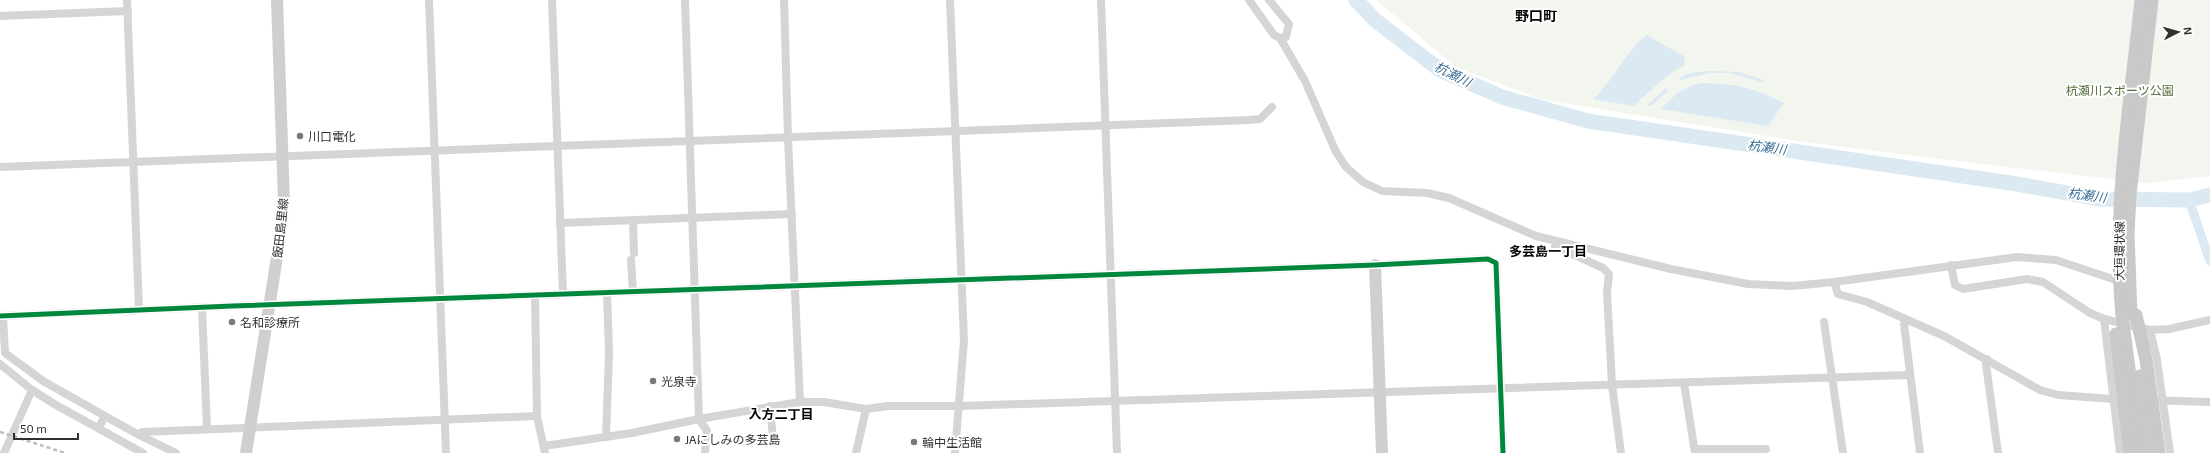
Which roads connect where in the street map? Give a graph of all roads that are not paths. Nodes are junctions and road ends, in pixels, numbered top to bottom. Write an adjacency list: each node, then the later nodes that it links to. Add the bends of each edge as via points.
1 (127, 0): 13 (street)
2 (277, 0): 23 (main road, 飯田島里線)
3 (430, 0): 22 (street)
4 (552, 0): 21 (street)
5 (685, 0): 20 (street)
6 (784, 0): 19 (street)
7 (950, 0): 18 (street)
8 (1101, 0): 17 (street)
9 (1249, 0): 15 (street, via 1274,35)
10 (1269, 0): 15 (street, via 1289,24 1286,37)
11 (2141, 0): 36 (main road, 大垣環状線, via 2119,193)
12 (2152, 0): 36 (main road, 大垣環状線)
13 (128, 11): 14 (street); 24 (street)
14 (0, 16)
15 (1280, 38): 30 (street, via 1305,81 1336,152 1346,167 1363,182 1382,190 1427,193 1449,198)
16 (1272, 107): 17 (street, via 1260,119)
17 (1105, 125): 18 (street); 33 (street)
18 (954, 132): 19 (street); 34 (street)
19 (788, 138): 20 (street); 26 (street)
20 (689, 141): 21 (street); 27 (street)
21 (557, 146): 22 (street); 29 (street)
22 (435, 151): 23 (street); 43 (street)
23 (283, 156): 24 (street); 44 (main road, 飯田島里線, via 283,216)
24 (134, 161): 25 (street); 46 (street)
25 (0, 166)
26 (792, 214): 27 (street); 37 (street)
27 (692, 218): 28 (street); 38 (street)
28 (633, 220): 29 (street); 39 (street)
29 (560, 223): 41 (street)
30 (1536, 236): 35 (street, via 1663,267 1748,284 1792,286); 58 (street, via 1603,268 1609,274 1607,292)
31 (1375, 265): 33 (street); 59 (street, via 1488,259 1496,263); 61 (main road)
32 (1950, 265): 35 (street); 36 (street, via 1999,258 2029,257 2063,262); 48 (street, via 1955,285 1963,289 2035,280 2043,282 2090,313)
33 (1111, 274): 34 (street); 63 (street)
34 (962, 280): 37 (street); 68 (street, via 964,340)
35 (1834, 282): 50 (street, via 1838,294 1867,302)
36 (2123, 283): 48 (main road, 大垣環状線)
37 (796, 286): 38 (street); 65 (street)
38 (696, 290): 39 (street); 73 (street)
39 (633, 292): 40 (street)
40 (607, 293): 41 (street); 78 (street, via 609,353)
41 (563, 294): 42 (street)
42 (535, 295): 43 (street); 71 (street)
43 (441, 298): 44 (street); 72 (street)
44 (269, 305): 45 (street); 75 (main road, 飯田島里線)
45 (202, 307): 46 (street); 76 (street)
46 (139, 309): 47 (street)
47 (2, 316): 70 (street, via 5,353 43,381)
48 (2121, 316): 52 (street); 62 (street); 99 (main road, bridge); 100 (main road, 大垣環状線, bridge); 101 (main road, 大垣環状線, bridge); 102 (main road, bridge, via 2146,360)
49 (2210, 320): 52 (street, via 2169,329)
50 (1907, 321): 53 (street, via 1944,336); 55 (street, via 1904,324)
51 (1824, 322): 56 (street)
52 (2150, 330): 64 (street)
53 (1987, 359): 62 (street, via 2040,390 2058,395); 97 (street)
54 (0, 364): 60 (street)
55 (1909, 375): 56 (street); 96 (street)
56 (1833, 377): 57 (street); 95 (street)
57 (1684, 383): 58 (street); 83 (street)
58 (1612, 385): 59 (street); 94 (street)
59 (1501, 389): 61 (street, via 1390,393); 93 (street)
60 (32, 390): 74 (street); 80 (street)
61 (1380, 391): 63 (street); 92 (main road)
62 (2113, 399): 64 (street); 98 (street)
63 (1115, 400): 68 (street); 91 (street)
64 (2163, 401): 66 (street); 103 (street)
65 (800, 402): 67 (street); 69 (street, via 824,402)
66 (2210, 402)
67 (770, 406): 73 (street); 79 (street)
68 (960, 406): 69 (street, via 888,406); 90 (street)
69 (866, 409): 89 (street)
70 (105, 416): 74 (street); 77 (street)
71 (537, 416): 72 (street); 82 (street)
72 (445, 419): 75 (street); 87 (street)
73 (699, 419): 78 (street); 88 (street, via 707,431)
74 (99, 427): 84 (street)
75 (250, 428): 76 (street); 86 (main road, 飯田島里線)
76 (207, 429): 77 (street, via 142,432)
77 (139, 435): 85 (street)
78 (606, 437): 82 (street)
79 (773, 439)
80 (4, 448)
81 (1766, 449): 83 (street)
82 (544, 450)
83 (1695, 451)
84 (143, 453)
85 (176, 453)
86 (246, 453)
87 (446, 453)
88 (705, 453)
89 (856, 453)
90 (955, 453)
91 (1117, 453)
92 (1382, 453)
93 (1503, 453)
94 (1621, 453)
95 (1843, 453)
96 (1920, 453)
97 (1998, 453)
98 (2120, 453)
99 (2130, 453)
100 (2140, 453)
101 (2150, 453)
102 (2159, 453)
103 (2170, 453)

